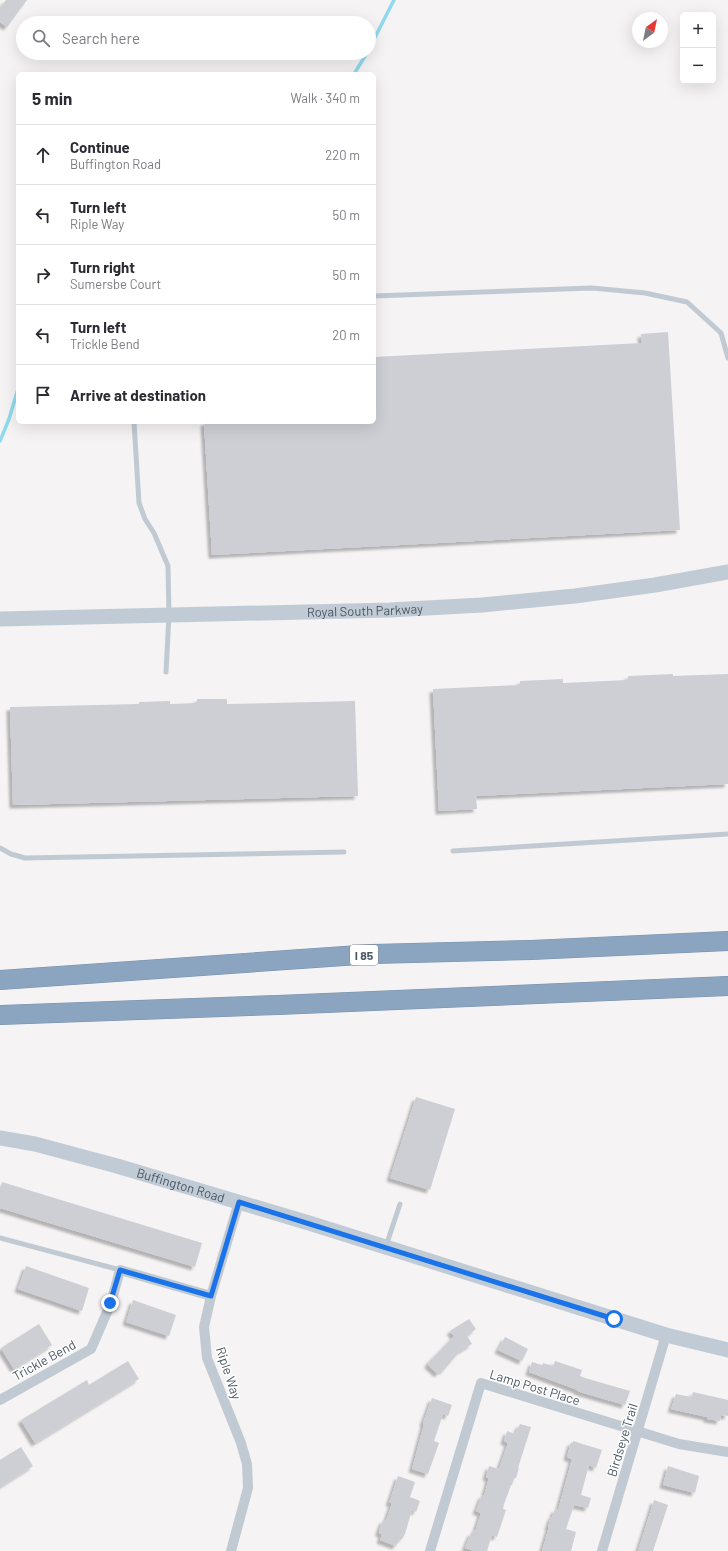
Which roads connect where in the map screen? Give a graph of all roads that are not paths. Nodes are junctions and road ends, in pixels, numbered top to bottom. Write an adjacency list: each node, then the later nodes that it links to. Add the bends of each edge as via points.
1 (376, 296): 2 (lane, via 592,288 645,293 687,302 721,333)
2 (728, 358)
3 (134, 424): 5 (lane, via 139,503 168,566)
4 (728, 572): 5 (street, Royal South Parkway, via 655,586 482,605 390,610)
5 (169, 615): 6 (street, Royal South Parkway); 7 (lane)
6 (0, 619)
7 (166, 672)
8 (728, 834): 10 (lane)
9 (0, 848): 11 (lane, via 25,858)
10 (453, 851)
11 (344, 852)
12 (728, 941): 13 (highway, I 85, via 373,954)
13 (0, 980)
14 (728, 986): 15 (highway)
15 (0, 1015)
16 (0, 1138): 17 (street, Buffington Road, via 35,1144)
17 (239, 1202): 20 (street, Buffington Road); 22 (street, Riple Way)
18 (400, 1204): 20 (lane)
19 (0, 1238): 21 (lane)
20 (386, 1247): 23 (street, Buffington Road)
21 (120, 1270): 22 (street); 25 (street, Trickle Bend, via 91,1349)
22 (211, 1296): 28 (street, Riple Way, via 204,1328 207,1358 247,1464 248,1488)
23 (666, 1336): 24 (street, Buffington Road); 26 (street, Birdseye Trail)
24 (728, 1350)
25 (0, 1400)
26 (638, 1432): 27 (street, Lamp Post Place, via 679,1444); 29 (street, Lamp Post Place, via 481,1383); 30 (street, Birdseye Trail)
27 (728, 1452)
28 (231, 1551)
29 (430, 1551)
30 (602, 1551)

